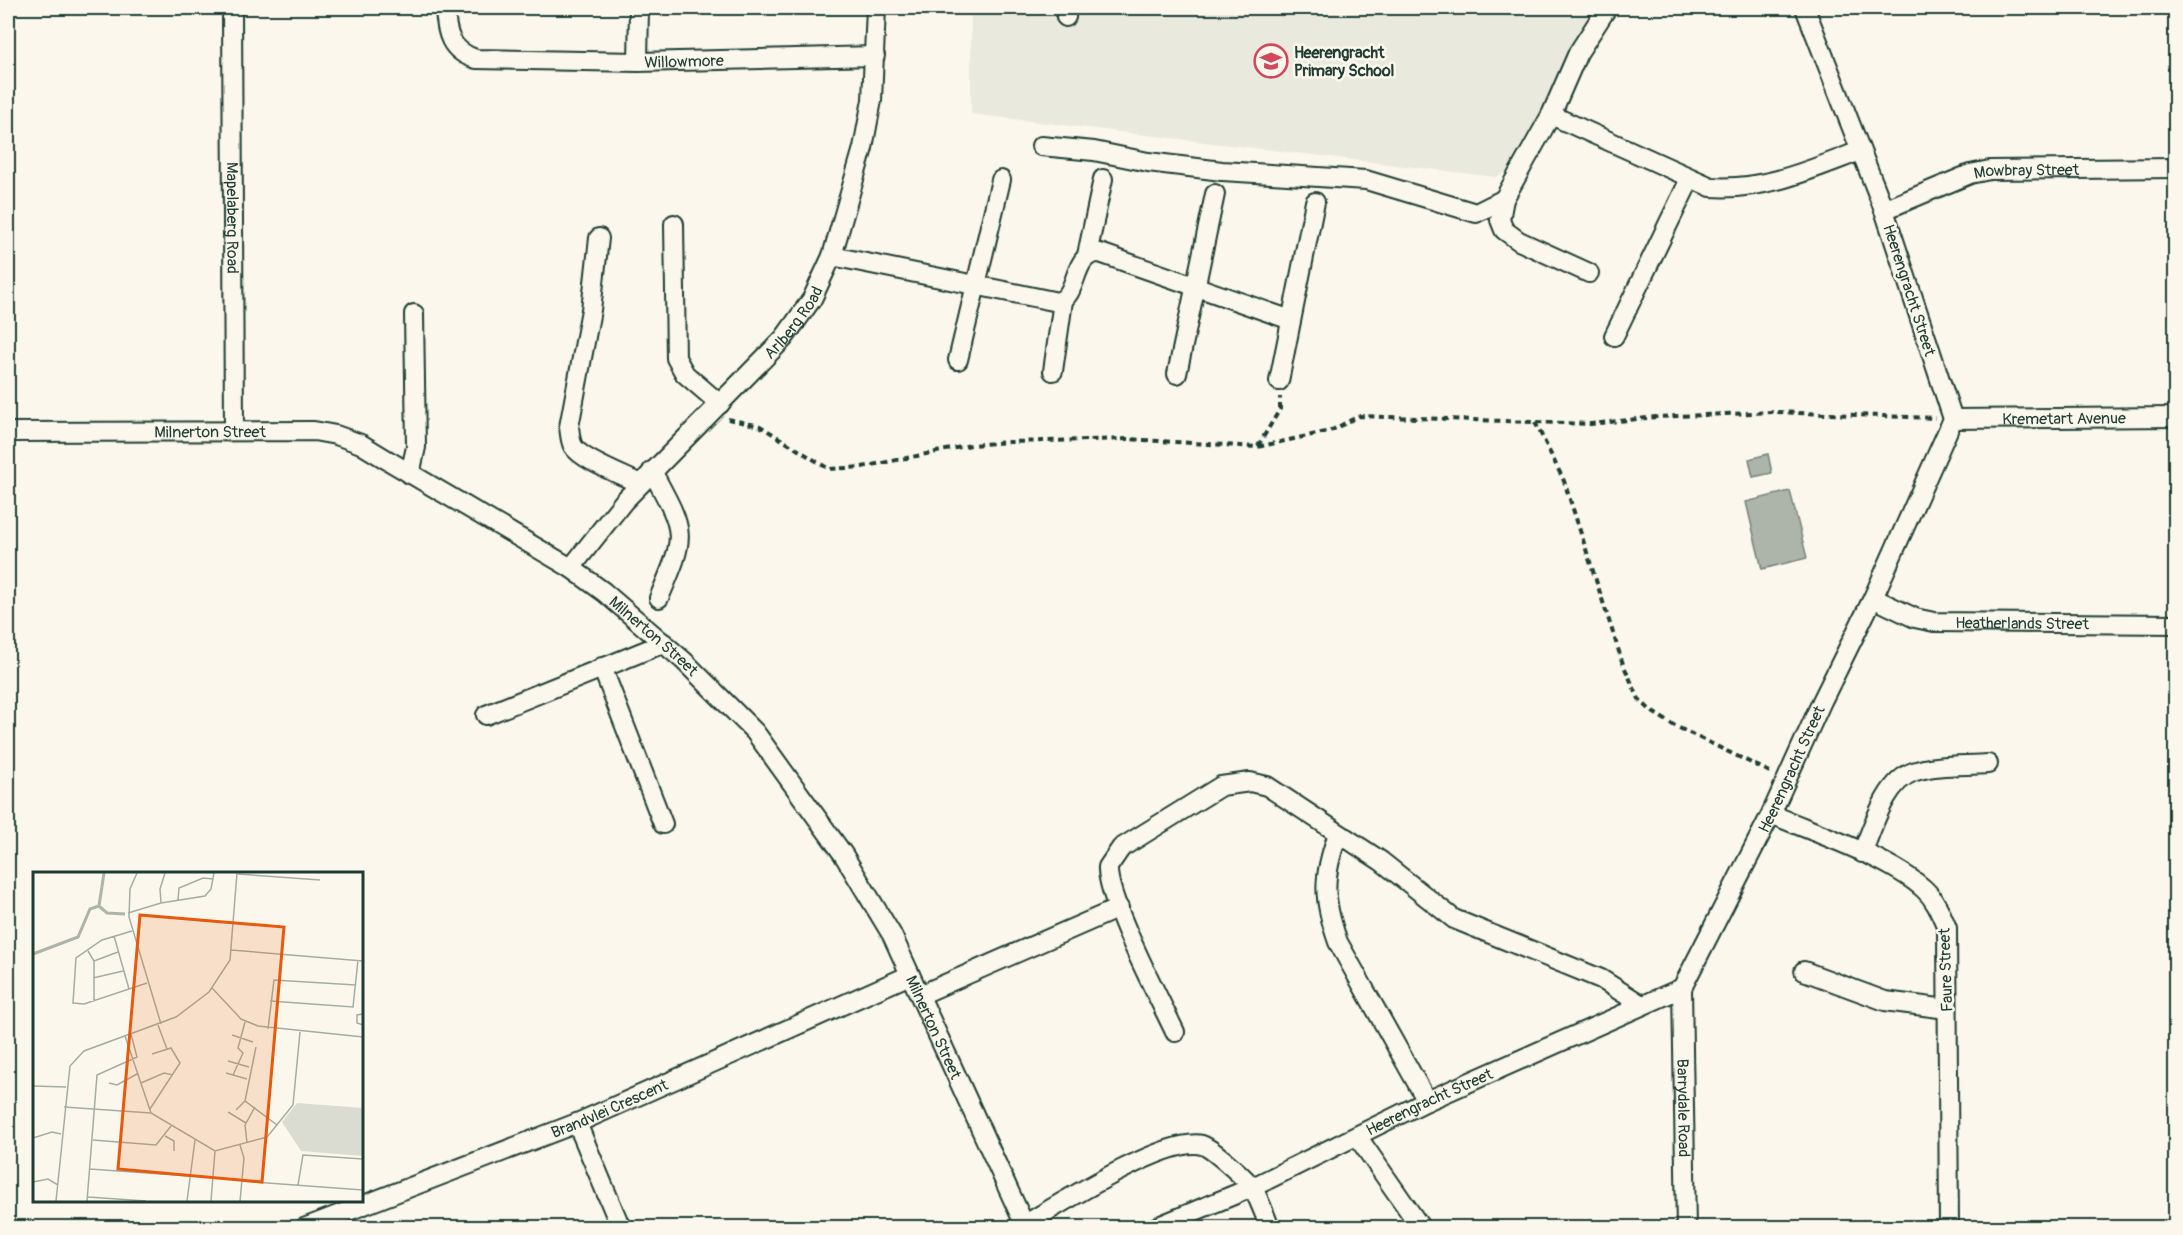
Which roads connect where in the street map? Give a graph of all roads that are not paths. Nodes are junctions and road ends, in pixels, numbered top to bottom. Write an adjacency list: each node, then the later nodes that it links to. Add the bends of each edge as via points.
1 (232, 8): 38 (street, Mapelaberg Road)
2 (446, 8): 8 (street, Willowmore, via 448,34 458,51 476,59)
3 (639, 8): 8 (street)
4 (876, 8): 7 (street, Arlberg Road)
5 (1607, 8): 9 (street, via 1578,53)
6 (1805, 8): 11 (street, Heerengracht Street)
7 (875, 56): 8 (street, Willowmore); 23 (street, Arlberg Road, via 863,148)
8 (638, 62)
9 (1551, 114): 14 (street); 17 (street)
10 (1041, 146): 17 (street, via 1094,150 1148,162 1222,171 1366,180 1476,213)
11 (1860, 151): 14 (street, via 1796,175 1752,186 1711,187); 19 (street, Heerengracht Street)
12 (2175, 168): 19 (street, Mowbray Street, via 1990,170 1970,174)
13 (1103, 178): 22 (street)
14 (1690, 179): 30 (street)
15 (1001, 180): 25 (street)
16 (1215, 194): 26 (street)
17 (1504, 199): 24 (street, via 1500,220 1504,230 1519,241)
18 (1315, 202): 29 (street)
19 (1884, 210): 37 (street, Heerengracht Street)
20 (674, 224): 35 (street, via 676,358)
21 (599, 238): 41 (street, via 570,437 582,455)
22 (1087, 255): 26 (street, via 1106,255); 27 (street)
23 (832, 256): 25 (street); 35 (street, Arlberg Road, via 813,300 784,338)
24 (1589, 273)
25 (975, 286): 27 (street); 31 (street)
26 (1196, 286): 29 (street); 33 (street)
27 (1063, 301): 32 (street)
28 (414, 314): 40 (street, via 416,437)
29 (1291, 320): 34 (street)
30 (1614, 336)
31 (958, 360)
32 (1053, 370)
33 (1177, 374)
34 (1279, 381)
35 (715, 410): 41 (street, Arlberg Road)
36 (2175, 417): 37 (street, Kremetart Avenue)
37 (1953, 419): 44 (street, Heerengracht Street)
38 (234, 430): 39 (street, Milnerton Street); 40 (street, Milnerton Street, via 336,435 361,444)
39 (8, 432)
40 (410, 474): 42 (street, Milnerton Street)
41 (646, 478): 42 (street, Arlberg Road); 43 (street, via 676,515 680,543)
42 (571, 568): 46 (street, Milnerton Street)
43 (659, 598)
44 (1873, 598): 45 (street, Heatherlands Street, via 1915,618 1934,622); 50 (street, Heerengracht Street)
45 (2175, 624)
46 (664, 643): 47 (street); 56 (street, Milnerton Street, via 755,732 797,788 871,897)
47 (602, 667): 48 (street); 51 (street)
48 (486, 715)
49 (1988, 764): 53 (street, via 1921,770 1903,778 1880,810)
50 (1771, 814): 53 (street, Faure Street); 57 (street, Heerengracht Street)
51 (663, 824)
52 (1338, 834): 54 (street, via 1267,786 1250,782 1221,786 1115,852 1107,874); 59 (street, via 1381,861 1454,919 1601,979); 62 (street, via 1326,875 1325,896 1338,942)
53 (1862, 853): 60 (street, Faure Street, via 1906,876 1925,890 1940,910 1947,928)
54 (1119, 908): 58 (street); 61 (street)
55 (1804, 971): 60 (street, via 1885,1001)
56 (910, 975): 58 (street, Milnerton Street); 63 (street, Brandvlei Crescent)
57 (1682, 988): 59 (street, Heerengracht Street); 72 (street, Barrydale Road)
58 (920, 995): 66 (street, Milnerton Street)
59 (1642, 1005): 62 (street, Heerengracht Street)
60 (1947, 1009): 73 (street, Faure Street)
61 (1175, 1032)
62 (1427, 1101): 64 (street, Heerengracht Street)
63 (577, 1123): 67 (street, Brandvlei Crescent); 68 (street)
64 (1357, 1136): 65 (street, Heerengracht Street); 71 (street)
65 (1253, 1187): 66 (street, via 1205,1146 1180,1146 1136,1164); 69 (street, Heerengracht Street); 70 (street)
66 (1025, 1226)
67 (304, 1227)
68 (621, 1227)
69 (1154, 1227)
70 (1270, 1227)
71 (1421, 1227)
72 (1686, 1227)
73 (1949, 1227)

